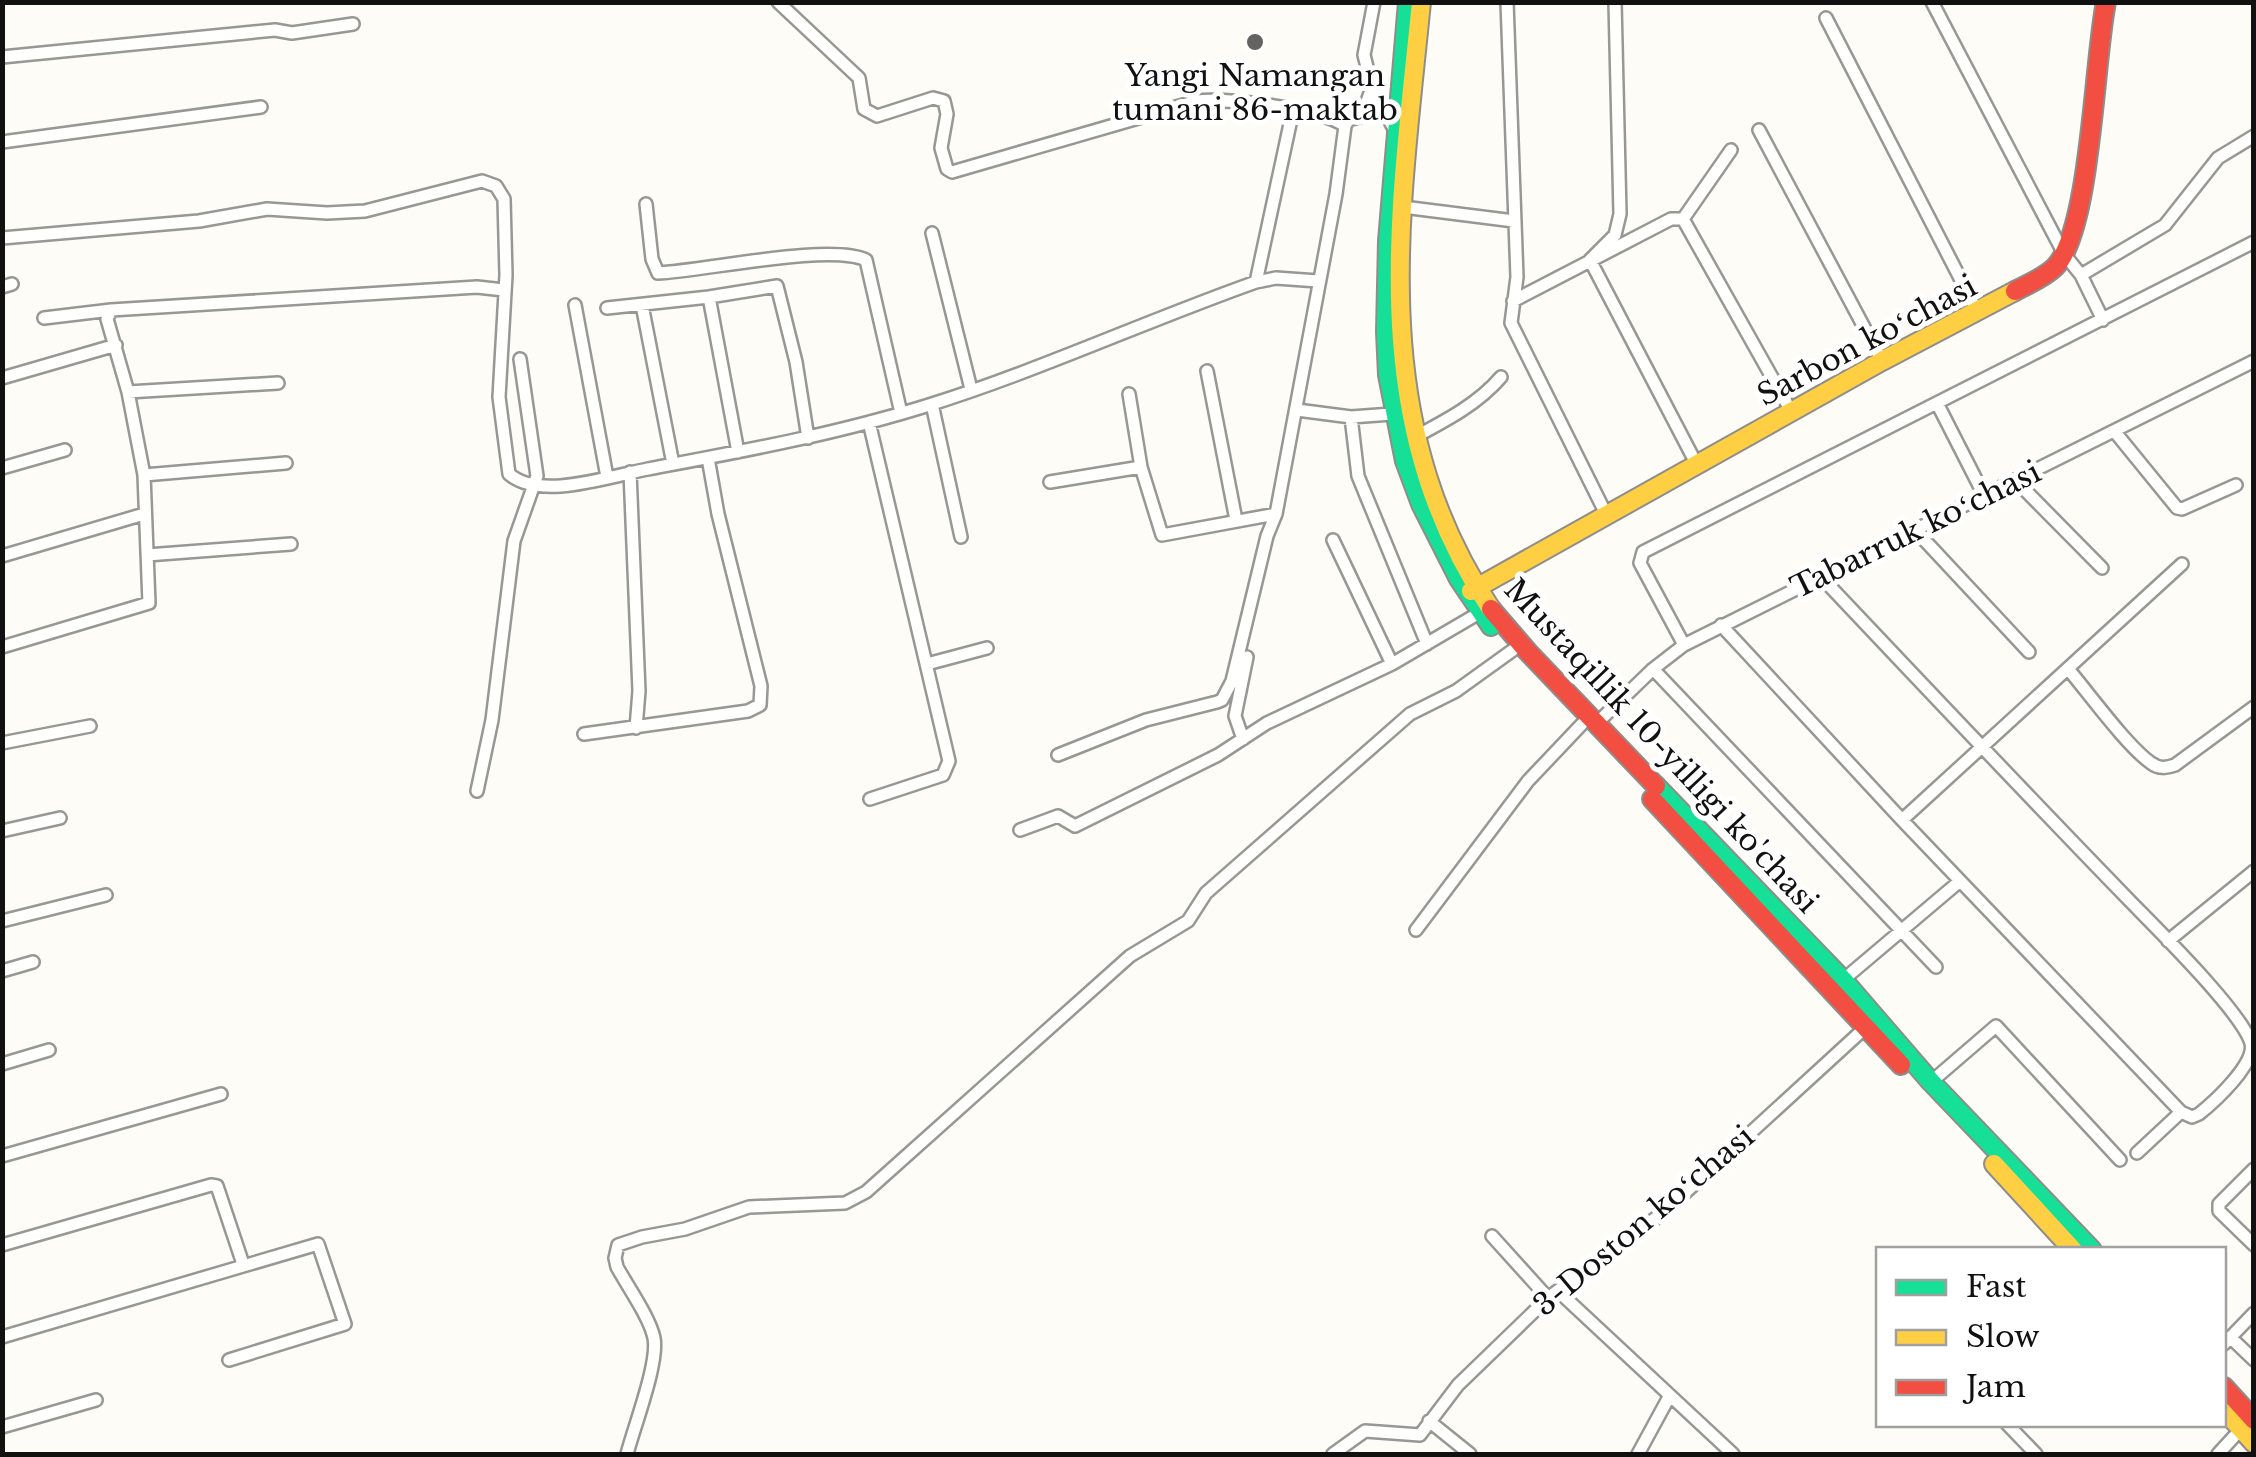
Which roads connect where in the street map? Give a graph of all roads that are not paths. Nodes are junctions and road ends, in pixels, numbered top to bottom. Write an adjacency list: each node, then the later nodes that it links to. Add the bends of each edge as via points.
1 (778, 2): 14 (street, via 860,78 864,108 877,116 933,98 944,101 941,148 952,172 1197,101)
2 (1374, 2): 12 (street, via 1364,55)
3 (1408, 2): 17 (main road, Mustaqillik 10-yilligi ko'chasi)
4 (1422, 2): 22 (main road, Mustaqillik 10-yilligi ko'chasi)
5 (1506, 2): 24 (street)
6 (1615, 2): 29 (street, via 1620,214 1616,235)
7 (1932, 2): 28 (street)
8 (2106, 2): 28 (main road, via 2080,211)
9 (1826, 18): 40 (street)
10 (353, 24): 11 (street)
11 (2, 57)
12 (1372, 87): 15 (street, via 1362,116); 17 (street)
13 (260, 108): 19 (street)
14 (1293, 110): 15 (street); 32 (street)
15 (1345, 126): 31 (street)
16 (1759, 130): 45 (street)
17 (1397, 133): 59 (main road, Mustaqillik 10-yilligi ko'chasi, via 1384,312)
18 (2254, 136): 30 (street, via 2218,158 2165,225)
19 (2, 142)
20 (1731, 150): 23 (street)
21 (646, 204): 58 (street, via 658,273 806,257 866,260)
22 (1404, 207): 24 (street); 64 (main road, Mustaqillik 10-yilligi ko'chasi, via 1398,336)
23 (1682, 219): 29 (street); 57 (street)
24 (1514, 221): 35 (street)
25 (932, 233): 51 (street)
26 (2, 238): 33 (street, via 267,209 366,211 482,181 496,186 504,200)
27 (2254, 242): 42 (street)
28 (2064, 254): 30 (street); 40 (main road, Sarbon koʻchasi, via 2037,280)
29 (1590, 260): 35 (street); 70 (street)
30 (2081, 274): 42 (street)
31 (1318, 281): 32 (street); 56 (street)
32 (1256, 282): 51 (street)
33 (504, 290): 39 (street); 79 (street, via 499,398 509,474)
34 (709, 297): 37 (street); 63 (street, via 777,286); 66 (street)
35 (1513, 301): 83 (street, via 1515,336)
36 (575, 305): 75 (street)
37 (642, 305): 38 (street); 69 (street)
38 (608, 308)
39 (111, 310): 41 (street); 43 (street, via 107,319)
40 (1978, 313): 45 (main road, Sarbon koʻchasi)
41 (44, 318)
42 (2104, 320): 55 (street)
43 (116, 345): 49 (street); 52 (street)
44 (520, 360): 79 (street)
45 (1882, 361): 57 (main road, Sarbon koʻchasi)
46 (2254, 361): 62 (street, Tabarruk koʻchasi)
47 (1207, 371): 84 (street)
48 (1501, 377): 64 (street)
49 (2, 378)
50 (278, 383): 52 (street)
51 (972, 390): 54 (street)
52 (128, 392): 74 (street)
53 (1129, 394): 71 (street)
54 (932, 404): 58 (street); 87 (street)
55 (1938, 405): 80 (street); 99 (street, via 1643,552 1640,563)
56 (1296, 410): 60 (street); 82 (street)
57 (1791, 412): 70 (main road, Sarbon koʻchasi)
58 (901, 413): 61 (street)
59 (1392, 414): 60 (street); 64 (main road, Mustaqillik 10-yilligi ko'chasi)
60 (1351, 417): 98 (street, via 1358,476)
61 (869, 422): 63 (street); 104 (street)
62 (2114, 432): 76 (street, Tabarruk koʻchasi); 78 (street, via 2177,508)
63 (808, 438): 66 (street)
64 (1407, 442): 95 (main road, Mustaqillik 10-yilligi ko'chasi, via 1425,517)
65 (65, 450): 72 (street)
66 (738, 452): 67 (street)
67 (708, 458): 69 (street); 111 (street, via 760,705)
68 (286, 463): 74 (street)
69 (672, 464): 73 (street)
70 (1697, 465): 83 (main road, Sarbon koʻchasi)
71 (1142, 467): 77 (street); 84 (street, via 1162,534)
72 (2, 468)
73 (630, 472): 75 (street); 111 (street)
74 (144, 475): 81 (street)
75 (606, 477): 79 (street)
76 (2016, 481): 80 (street, Tabarruk koʻchasi); 93 (street)
77 (1050, 482)
78 (2236, 485)
79 (536, 487): 117 (street, via 514,541)
80 (1984, 496): 85 (street, Tabarruk koʻchasi)
81 (144, 514): 90 (street); 91 (street)
82 (1276, 514): 84 (street); 86 (street)
83 (1607, 516): 95 (main road, Sarbon koʻchasi)
84 (1236, 520)
85 (1916, 531): 94 (street, Tabarruk koʻchasi); 103 (street)
86 (1268, 536): 113 (street, via 1235,716); 116 (street, via 1238,665 1222,700 1146,720)
87 (961, 537)
88 (1334, 540): 105 (street)
89 (291, 544): 90 (street)
90 (147, 555): 100 (street, via 149,603)
91 (2, 556)
92 (2182, 564): 107 (street)
93 (2102, 568)
94 (1822, 579): 97 (street, Tabarruk koʻchasi); 115 (street)
95 (1471, 590): 96 (main road, Mustaqillik 10-yilligi ko'chasi)
96 (1484, 610): 98 (street); 102 (main road, Mustaqillik 10-yilligi ko'chasi); 109 (main road, Mustaqillik 10-yilligi ko'chasi)
97 (1721, 625): 99 (street, Tabarruk koʻchasi); 120 (street)
98 (1427, 644): 105 (street)
99 (1684, 645): 106 (street, Tabarruk koʻchasi)
100 (2, 646)
101 (988, 648): 104 (street)
102 (1513, 650): 109 (main road, Mustaqillik 10-yilligi ko'chasi); 164 (street, via 1410,714 1206,893 1188,921 1130,956 866,1192 844,1203 749,1207 618,1245 618,1267 654,1336 654,1364)
103 (2029, 652)
104 (928, 664): 118 (street, via 948,769)
105 (1392, 664): 113 (street)
106 (1653, 670): 109 (street, Tabarruk koʻchasi); 128 (street)
107 (2068, 670): 108 (street, via 2151,763 2164,768); 115 (street)
108 (2254, 707)
109 (1589, 724): 127 (street, Tabarruk koʻchasi, via 1528,781); 133 (main road, Mustaqillik 10-yilligi ko'chasi); 134 (main road, Mustaqillik 10-yilligi ko'chasi)
110 (90, 726): 114 (street)
111 (636, 728): 112 (street)
112 (584, 734)
113 (1243, 739): 121 (street, via 1075,826 1058,816)
114 (2, 742)
115 (1981, 747): 120 (street); 129 (street)
116 (1058, 755)
117 (477, 791)
118 (870, 799)
119 (60, 818): 122 (street)
120 (1902, 820): 124 (street)
121 (1020, 830)
122 (2, 831)
123 (2254, 871): 129 (street)
124 (1960, 881): 128 (street); 139 (street)
125 (106, 895): 126 (street)
126 (2, 921)
127 (1416, 930)
128 (1901, 930): 131 (street); 133 (street)
129 (2168, 941): 139 (street, via 2239,1022 2252,1053 2206,1109 2192,1117)
130 (33, 962): 132 (street)
131 (1936, 967)
132 (2, 971)
133 (1842, 980): 137 (main road, Mustaqillik 10-yilligi ko'chasi)
134 (1866, 1027): 147 (main road, Mustaqillik 10-yilligi ko'chasi); 150 (street, 3-Doston koʻchasi, via 1664,1212)
135 (49, 1050): 136 (street)
136 (2, 1064)
137 (1931, 1082): 142 (street, via 1994,1025); 148 (main road, Mustaqillik 10-yilligi ko'chasi)
138 (221, 1094): 141 (street)
139 (2181, 1112): 140 (street)
140 (2137, 1153)
141 (2, 1156)
142 (2120, 1160)
143 (2254, 1169): 146 (street, via 2218,1210)
144 (1492, 1236): 150 (street)
145 (2, 1245): 149 (street, via 211,1185 222,1197)
146 (2254, 1245)
147 (2071, 1247)
148 (2089, 1247)
149 (243, 1264): 152 (street); 154 (street, via 318,1244 344,1324)
150 (1553, 1294): 157 (street); 160 (street, 3-Doston koʻchasi)
151 (2254, 1313): 153 (street)
152 (2, 1336)
153 (2227, 1341): 155 (street)
154 (228, 1360)
155 (2254, 1360)
156 (2226, 1391): 163 (main road)
157 (1669, 1397): 167 (street); 168 (street)
158 (96, 1400): 161 (street)
159 (2226, 1412): 163 (main road)
160 (1429, 1421): 165 (street, via 1420,1435 1364,1431); 166 (street)
161 (2, 1427)
162 (2010, 1427): 169 (street)
163 (2249, 1431): 170 (street)
164 (627, 1454)
165 (1333, 1454)
166 (1470, 1454)
167 (1638, 1454)
168 (1733, 1454)
169 (2036, 1454)
170 (2218, 1454)

